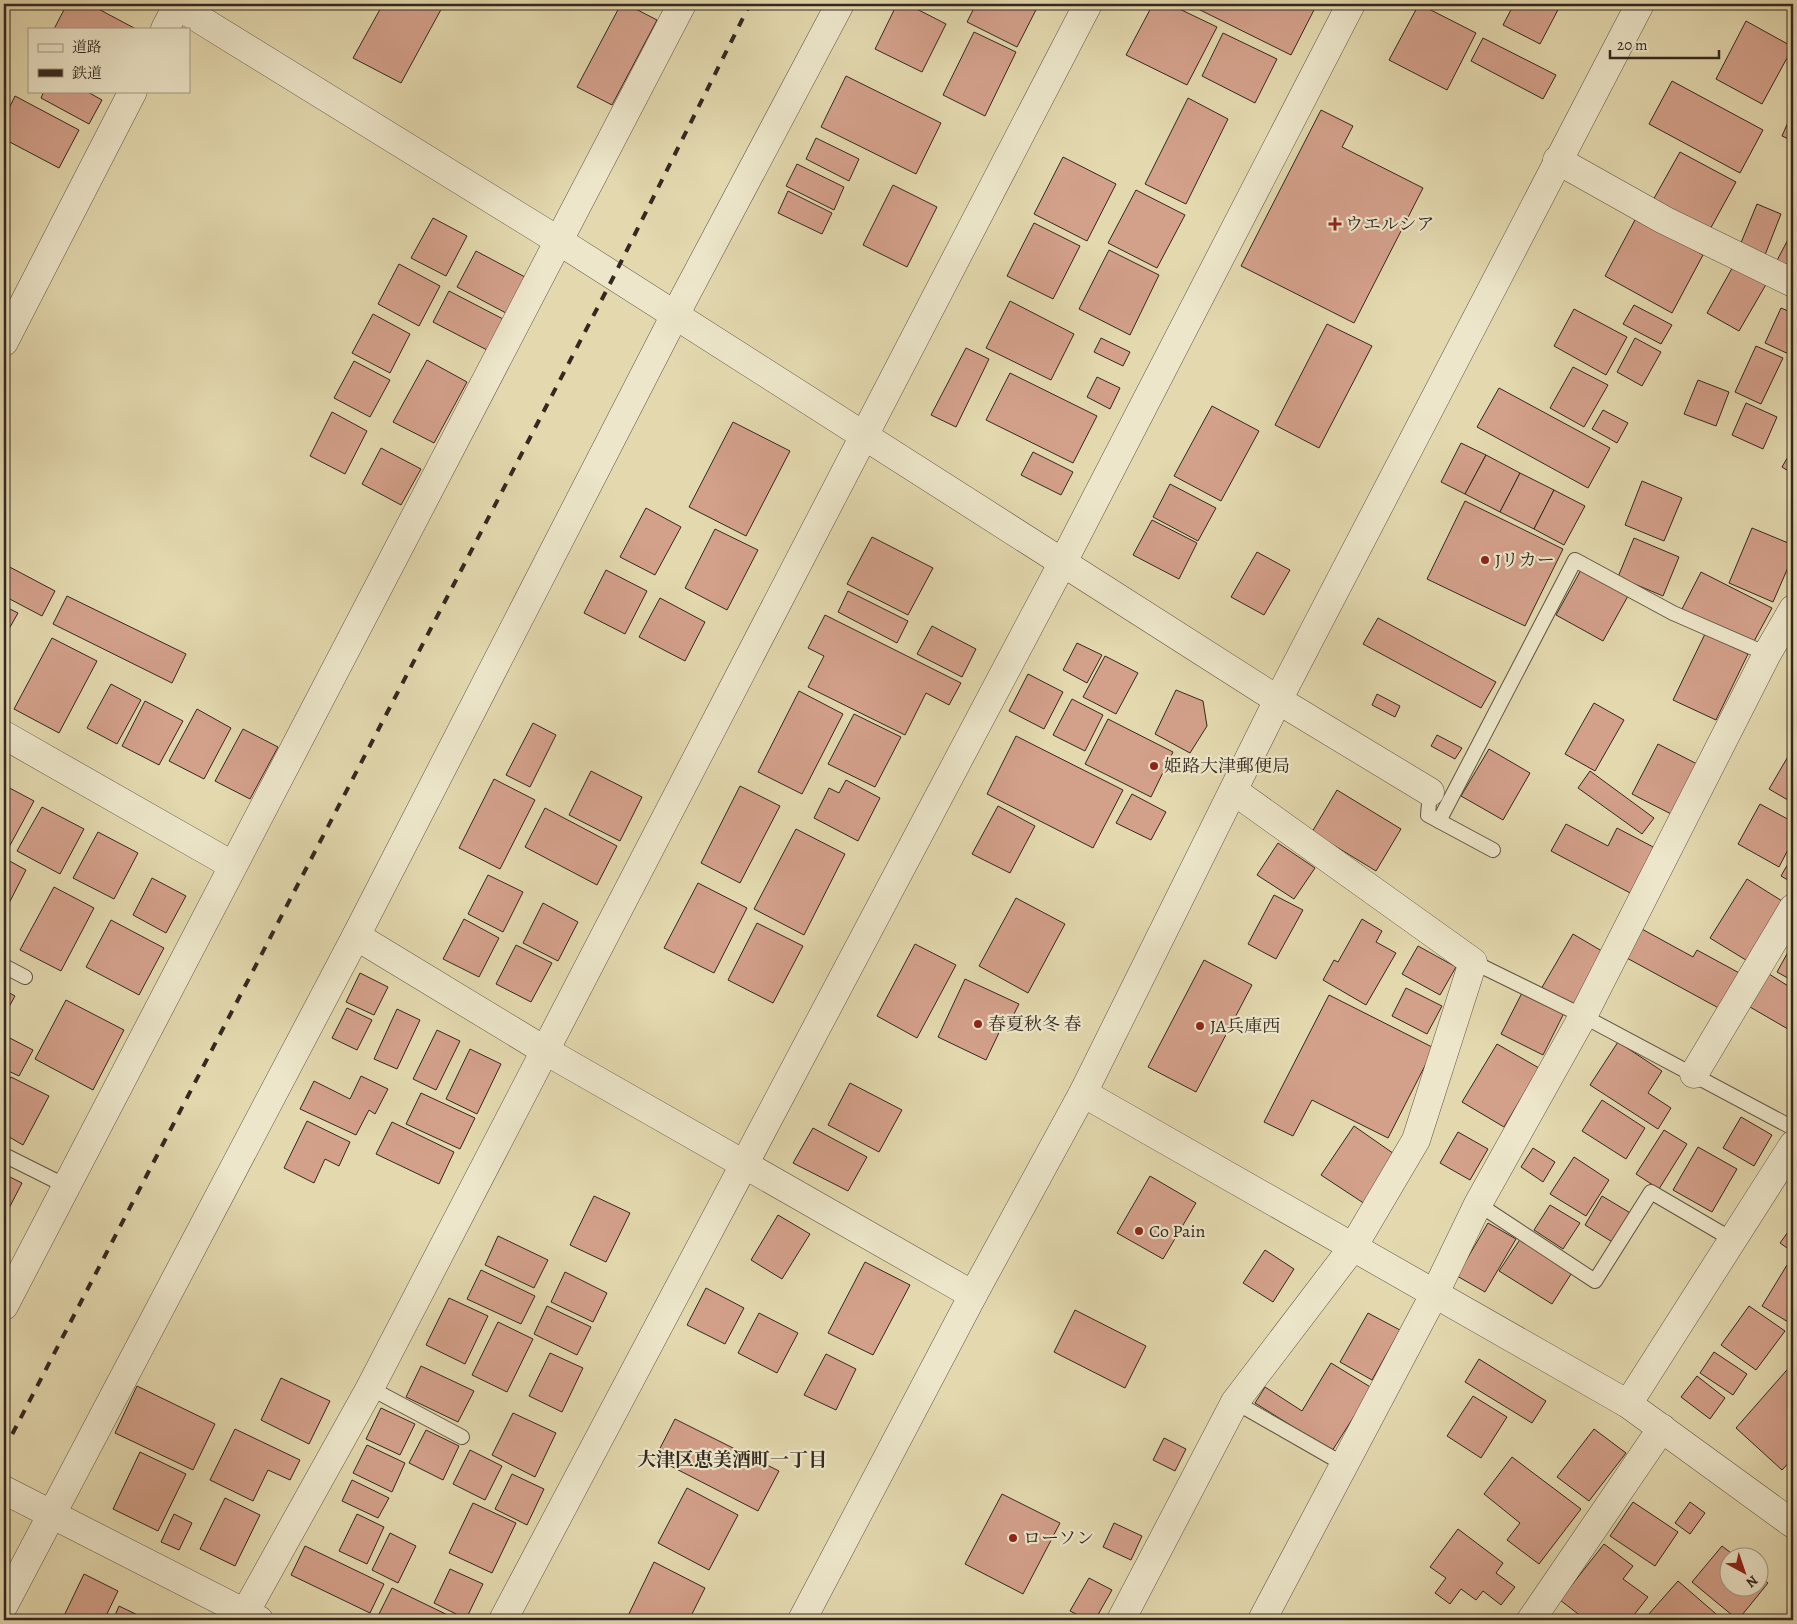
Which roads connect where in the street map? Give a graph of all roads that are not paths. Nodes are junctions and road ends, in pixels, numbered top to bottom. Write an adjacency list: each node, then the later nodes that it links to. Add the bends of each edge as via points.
1 (682, 4): 9 (street)
2 (840, 4): 11 (street)
3 (1088, 4): 13 (street)
4 (1351, 4): 14 (street)
5 (1640, 4): 8 (street)
6 (174, 10): 9 (street)
7 (132, 92): 12 (street)
8 (1557, 160): 10 (street, via 1664,220); 17 (street)
9 (560, 241): 11 (street); 23 (street)
10 (1793, 283)
11 (675, 315): 13 (street); 25 (street)
12 (4, 342)
13 (865, 437): 14 (street); 30 (street)
14 (1063, 562): 17 (street); 36 (street)
15 (1793, 609): 16 (street)
16 (1767, 654): 21 (lane, via 1673,613 1574,560); 29 (street)
17 (1278, 700): 19 (street); 20 (street)
18 (4, 735): 23 (street)
19 (1234, 791): 26 (street); 32 (street)
20 (1430, 792): 21 (lane, via 1428,815)
21 (1439, 821): 22 (lane)
22 (1493, 850)
23 (232, 865): 37 (street)
24 (1793, 908): 31 (street)
25 (356, 936): 30 (street); 51 (street)
26 (1474, 962): 29 (lane); 40 (street, via 1416,1140)
27 (4, 966): 28 (lane)
28 (25, 977)
29 (1583, 1016): 31 (lane); 38 (street)
30 (544, 1050): 36 (street); 44 (street)
31 (1694, 1074): 33 (lane)
32 (1083, 1093): 40 (street); 42 (street)
33 (1793, 1128)
34 (1793, 1145): 39 (street)
35 (4, 1155): 37 (lane)
36 (744, 1163): 42 (street); 55 (street)
37 (66, 1186): 43 (street)
38 (1478, 1204): 39 (lane, via 1596,1280 1651,1192); 41 (street)
39 (1733, 1240): 46 (street)
40 (1353, 1247): 41 (street); 45 (street)
41 (1434, 1293): 46 (street); 49 (street)
42 (973, 1294): 56 (street)
43 (4, 1306)
44 (370, 1388): 48 (lane); 54 (street)
45 (1235, 1402): 49 (lane); 57 (street)
46 (1628, 1404): 47 (street)
47 (1662, 1428): 52 (street); 59 (street)
48 (462, 1437)
49 (1345, 1465): 58 (street)
50 (4, 1490): 51 (street)
51 (50, 1513): 53 (street); 54 (street)
52 (1790, 1515)
53 (4, 1605)
54 (248, 1618)
55 (503, 1620)
56 (802, 1620)
57 (1121, 1620)
58 (1262, 1620)
59 (1531, 1620)

